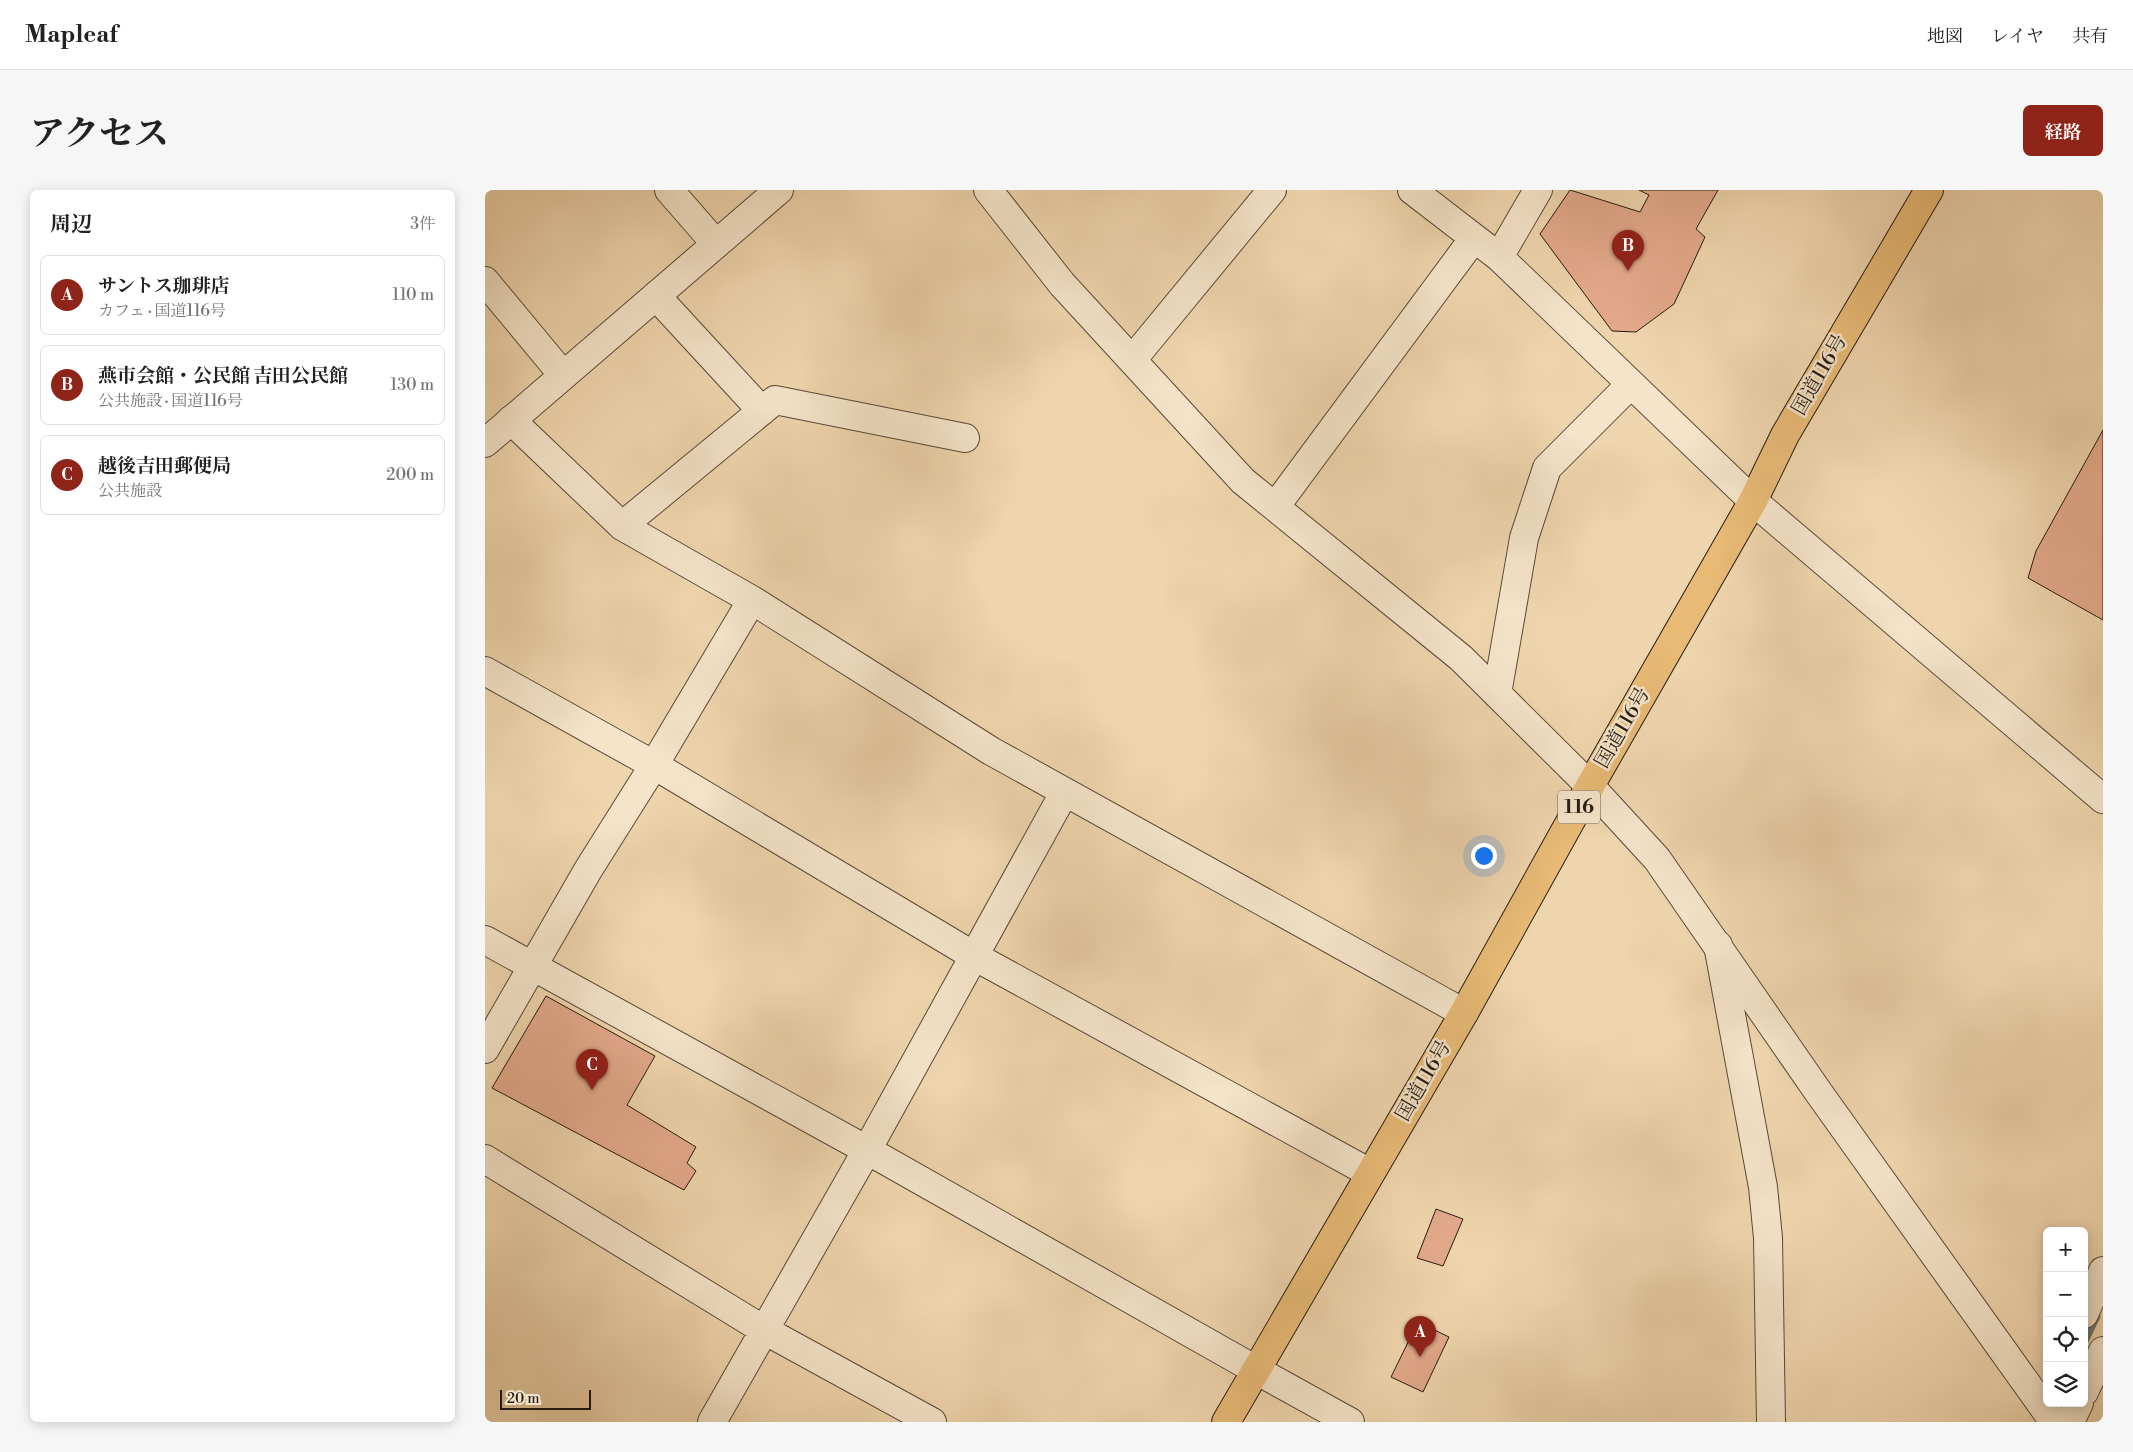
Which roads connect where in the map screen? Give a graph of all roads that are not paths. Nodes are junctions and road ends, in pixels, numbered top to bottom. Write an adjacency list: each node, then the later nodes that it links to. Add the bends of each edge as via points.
1 (669, 190): 9 (street)
2 (779, 190): 9 (street)
3 (988, 190): 13 (street, via 1062,284)
4 (1272, 190): 13 (street)
5 (1412, 190): 8 (street)
6 (1538, 190): 10 (street)
7 (1929, 190): 20 (highway, 国道116号 / 116, via 1785,435)
8 (1474, 238): 10 (street); 21 (street)
9 (716, 244): 12 (street)
10 (1499, 257): 15 (street)
11 (485, 281): 14 (street)
12 (656, 296): 14 (street); 16 (street)
13 (1132, 360): 21 (street, via 1243,481)
14 (563, 375): 17 (street)
15 (1631, 384): 20 (street); 25 (street, via 1547,468 1524,538)
16 (762, 411): 18 (street, via 775,400); 22 (street)
17 (511, 420): 19 (street); 22 (street)
18 (965, 438)
19 (485, 443)
20 (1753, 501): 27 (highway, 国道116号 / 116); 29 (street)
21 (1275, 507): 25 (street, via 1461,658)
22 (621, 526): 23 (street)
23 (752, 600): 26 (street); 28 (street)
24 (485, 671): 26 (street)
25 (1497, 694): 27 (street)
26 (654, 765): 32 (street); 33 (street, via 588,870)
27 (1590, 786): 31 (street, via 1657,859); 34 (highway, 国道116号 / 116)
28 (1064, 793): 32 (street); 34 (street)
29 (2103, 799)
30 (485, 940): 33 (street)
31 (1718, 944): 46 (street); 51 (street, via 1763,1187 1769,1238)
32 (974, 956): 36 (street); 38 (street)
33 (533, 967): 35 (street); 36 (street)
34 (1464, 1013): 38 (highway, 国道116号 / 116)
35 (485, 1049)
36 (867, 1150): 41 (street); 43 (street)
37 (485, 1159): 41 (street)
38 (1370, 1173): 43 (highway, 国道116号 / 116)
39 (2103, 1271): 40 (street)
40 (2088, 1305)
41 (765, 1330): 47 (street); 48 (street)
42 (2103, 1351): 44 (street)
43 (1256, 1370): 49 (highway, 国道116号 / 116); 50 (street)
44 (2088, 1383)
45 (2077, 1407): 52 (street)
46 (2045, 1413)
47 (712, 1422)
48 (932, 1422)
49 (1226, 1422)
50 (1351, 1422)
51 (1771, 1422)
52 (2070, 1422)

